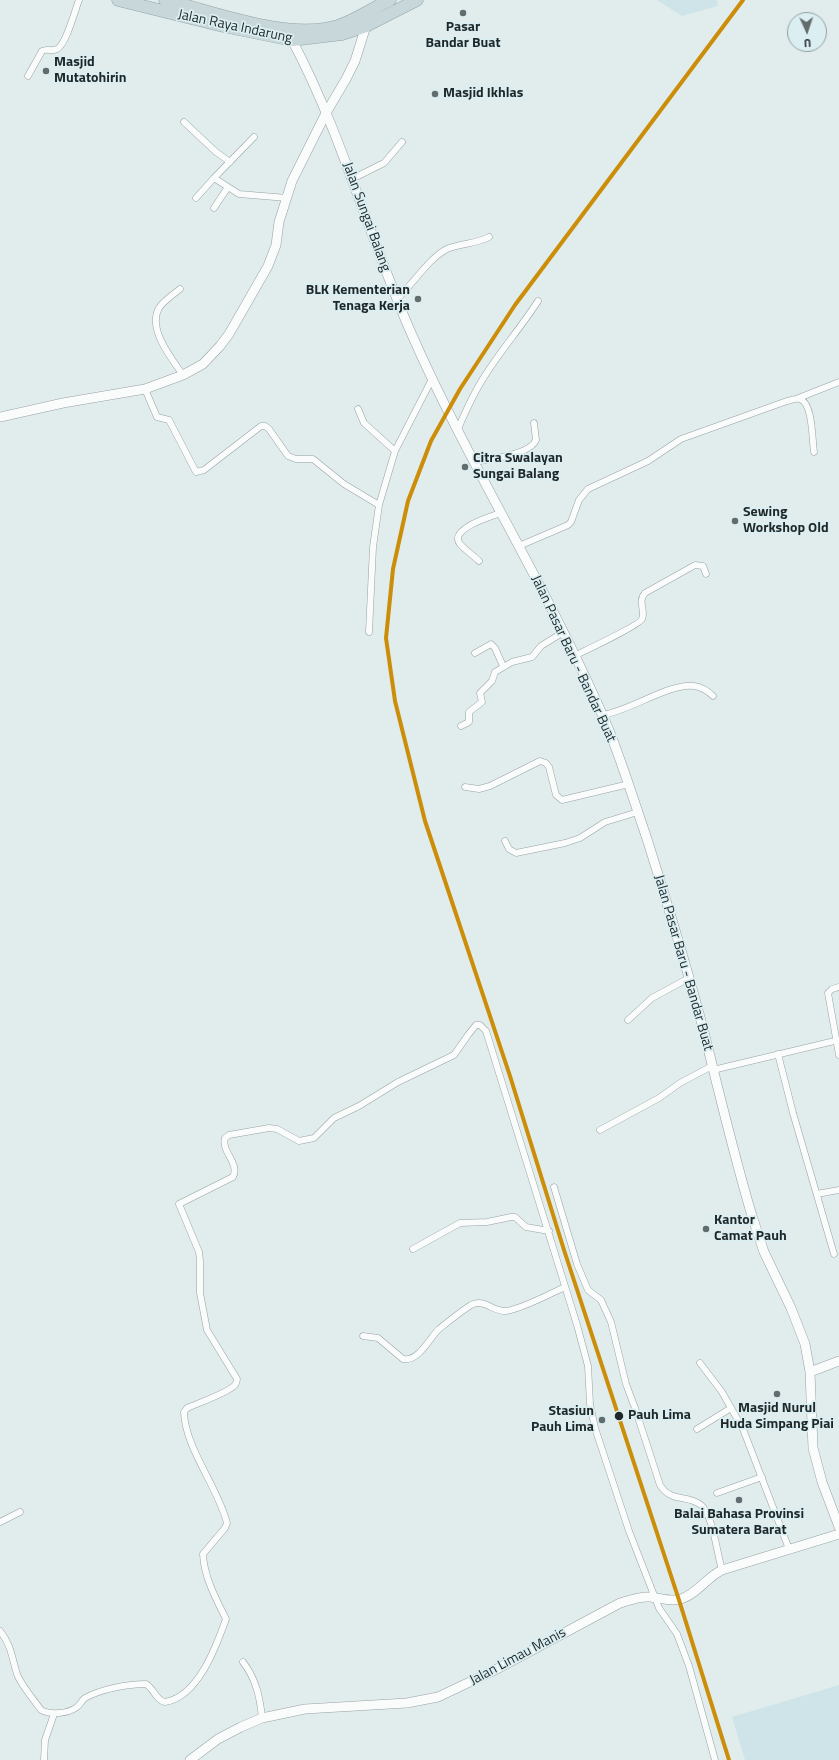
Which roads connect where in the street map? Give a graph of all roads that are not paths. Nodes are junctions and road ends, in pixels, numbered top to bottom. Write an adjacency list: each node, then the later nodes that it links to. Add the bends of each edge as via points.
1 (79, 0): 8 (street, via 60,48 42,51)
2 (118, 0): 7 (highway, Jalan Raya Indarung)
3 (165, 0): 5 (highway, Jalan Raya Indarung, via 267,26 306,31 338,26)
4 (417, 0): 6 (highway, Jalan Raya Indarung)
5 (386, 1)
6 (366, 26): 7 (highway, Jalan Raya Indarung, via 342,34); 9 (street, via 354,61 338,95)
7 (292, 40): 9 (street, Jalan Sungai Balang)
8 (28, 76)
9 (326, 113): 15 (street, Jalan Sungai Balang); 18 (street)
10 (184, 122): 13 (street)
11 (254, 137): 13 (street)
12 (402, 142): 15 (street, via 384,163)
13 (230, 162): 14 (street)
14 (214, 178): 16 (street); 17 (street)
15 (352, 179): 22 (street, Jalan Sungai Balang)
16 (228, 187): 18 (street, via 244,196); 19 (street)
17 (196, 198)
18 (286, 198): 24 (street, via 276,245 268,266 229,334 202,364)
19 (214, 208)
20 (489, 238): 22 (street, via 441,252)
21 (180, 289): 24 (street, via 159,308 156,321 158,334 165,348)
22 (397, 299): 25 (street, Jalan Sungai Balang)
23 (538, 301): 32 (street, via 486,374)
24 (183, 375): 27 (street)
25 (432, 379): 32 (street, Jalan Sungai Balang); 33 (street)
26 (839, 382): 28 (street)
27 (145, 389): 30 (street); 36 (street, via 157,417 169,420 196,472 204,470 261,426 265,426 288,456 296,459 313,459 344,484)
28 (796, 399): 34 (street, via 804,402 810,415); 38 (street, via 681,439 648,462 588,489 579,500 568,525)
29 (358, 409): 33 (street, via 364,424)
30 (0, 417)
31 (534, 424): 35 (street, via 536,440 532,446 505,457)
32 (456, 425): 35 (street, Jalan Pasar Baru - Bandar Buat)
33 (395, 451): 36 (street)
34 (814, 452)
35 (475, 462): 37 (street, Jalan Pasar Baru - Bandar Buat)
36 (379, 506): 41 (street, via 373,547)
37 (501, 513): 38 (street, Jalan Pasar Baru - Bandar Buat); 39 (street, via 476,523 460,532 458,536 459,544)
38 (519, 546): 42 (street, Jalan Pasar Baru - Bandar Buat)
39 (478, 560)
40 (706, 574): 44 (street, via 703,566 695,565 645,593 642,596 641,621)
41 (369, 632)
42 (562, 633): 44 (street, Jalan Pasar Baru - Bandar Buat); 45 (street, via 541,646 532,657)
43 (475, 653): 45 (street, via 491,644)
44 (574, 656): 47 (street, Jalan Pasar Baru - Bandar Buat)
45 (503, 666): 48 (street, via 495,672 492,681 480,693 482,702 469,712 469,722)
46 (713, 696): 47 (street, via 701,688 686,686)
47 (602, 715): 49 (street, Jalan Pasar Baru - Bandar Buat)
48 (460, 726)
49 (629, 784): 50 (street, via 562,800 556,795 549,767 546,763 540,762 490,786 479,789); 51 (street, Jalan Pasar Baru - Bandar Buat)
50 (465, 787)
51 (638, 812): 52 (street, via 605,822 580,838 534,850 516,853 509,849); 53 (street, Jalan Pasar Baru - Bandar Buat)
52 (505, 841)
53 (689, 978): 55 (street, via 652,998); 59 (street, Jalan Pasar Baru - Bandar Buat)
54 (839, 987): 56 (street, via 828,993)
55 (628, 1020)
56 (838, 1040): 57 (street); 58 (street)
57 (778, 1054): 59 (street); 63 (street)
58 (839, 1055)
59 (712, 1068): 60 (street, via 680,1083 659,1098); 71 (street, Jalan Pasar Baru - Bandar Buat, via 752,1216 764,1252 805,1344)
60 (600, 1130)
61 (554, 1186): 81 (street, via 577,1264 588,1290 601,1300 611,1322 626,1384 660,1485 668,1494 698,1503 705,1509)
62 (839, 1190): 63 (street)
63 (816, 1194): 66 (street)
64 (549, 1231): 65 (street, via 526,1227 511,1217 486,1222 467,1222 460,1223); 67 (street); 85 (street, via 486,1031 480,1025 476,1025 468,1034 454,1055 398,1082 334,1118 314,1138 299,1141 277,1129 269,1128 229,1135 225,1138 224,1145 234,1167 233,1177 180,1202 178,1206 199,1252 200,1293 207,1330 237,1379 236,1384 187,1408 184,1412 186,1427 227,1523 203,1554 203,1562 213,1592 226,1619 215,1648 192,1687 179,1696 162,1702 150,1687 139,1684 114,1688 85,1699 70,1711)
65 (413, 1249)
66 (834, 1254)
67 (565, 1287): 68 (street, via 515,1309 504,1311 480,1303 472,1305 438,1330 428,1344 409,1359 403,1359 378,1338); 82 (street, via 588,1366 590,1404 595,1428 629,1531)
68 (363, 1336)
69 (839, 1361): 71 (street)
70 (700, 1362): 72 (street)
71 (810, 1372): 78 (street, Jalan Pasar Baru - Bandar Buat, via 813,1448)
72 (731, 1408): 73 (street); 74 (street, via 743,1429)
73 (697, 1429)
74 (762, 1477): 75 (street); 80 (street)
75 (717, 1493)
76 (20, 1512): 77 (street)
77 (0, 1522)
78 (839, 1527)
79 (839, 1534): 80 (street, Jalan Limau Manis)
80 (789, 1550): 81 (street, Jalan Limau Manis)
81 (722, 1570): 82 (street, Jalan Limau Manis, via 713,1574 684,1598)
82 (656, 1598): 86 (street, Jalan Limau Manis, via 640,1597 620,1603 489,1673 438,1697 400,1704 305,1709); 89 (street, via 659,1608 677,1634 689,1666)
83 (0, 1631): 85 (street, via 7,1639 20,1678 41,1710)
84 (243, 1662): 86 (street, via 254,1681)
85 (54, 1714): 87 (street, via 45,1740)
86 (262, 1718): 88 (street, Jalan Limau Manis, via 218,1739)
87 (44, 1760)
88 (190, 1760)
89 (715, 1760)

